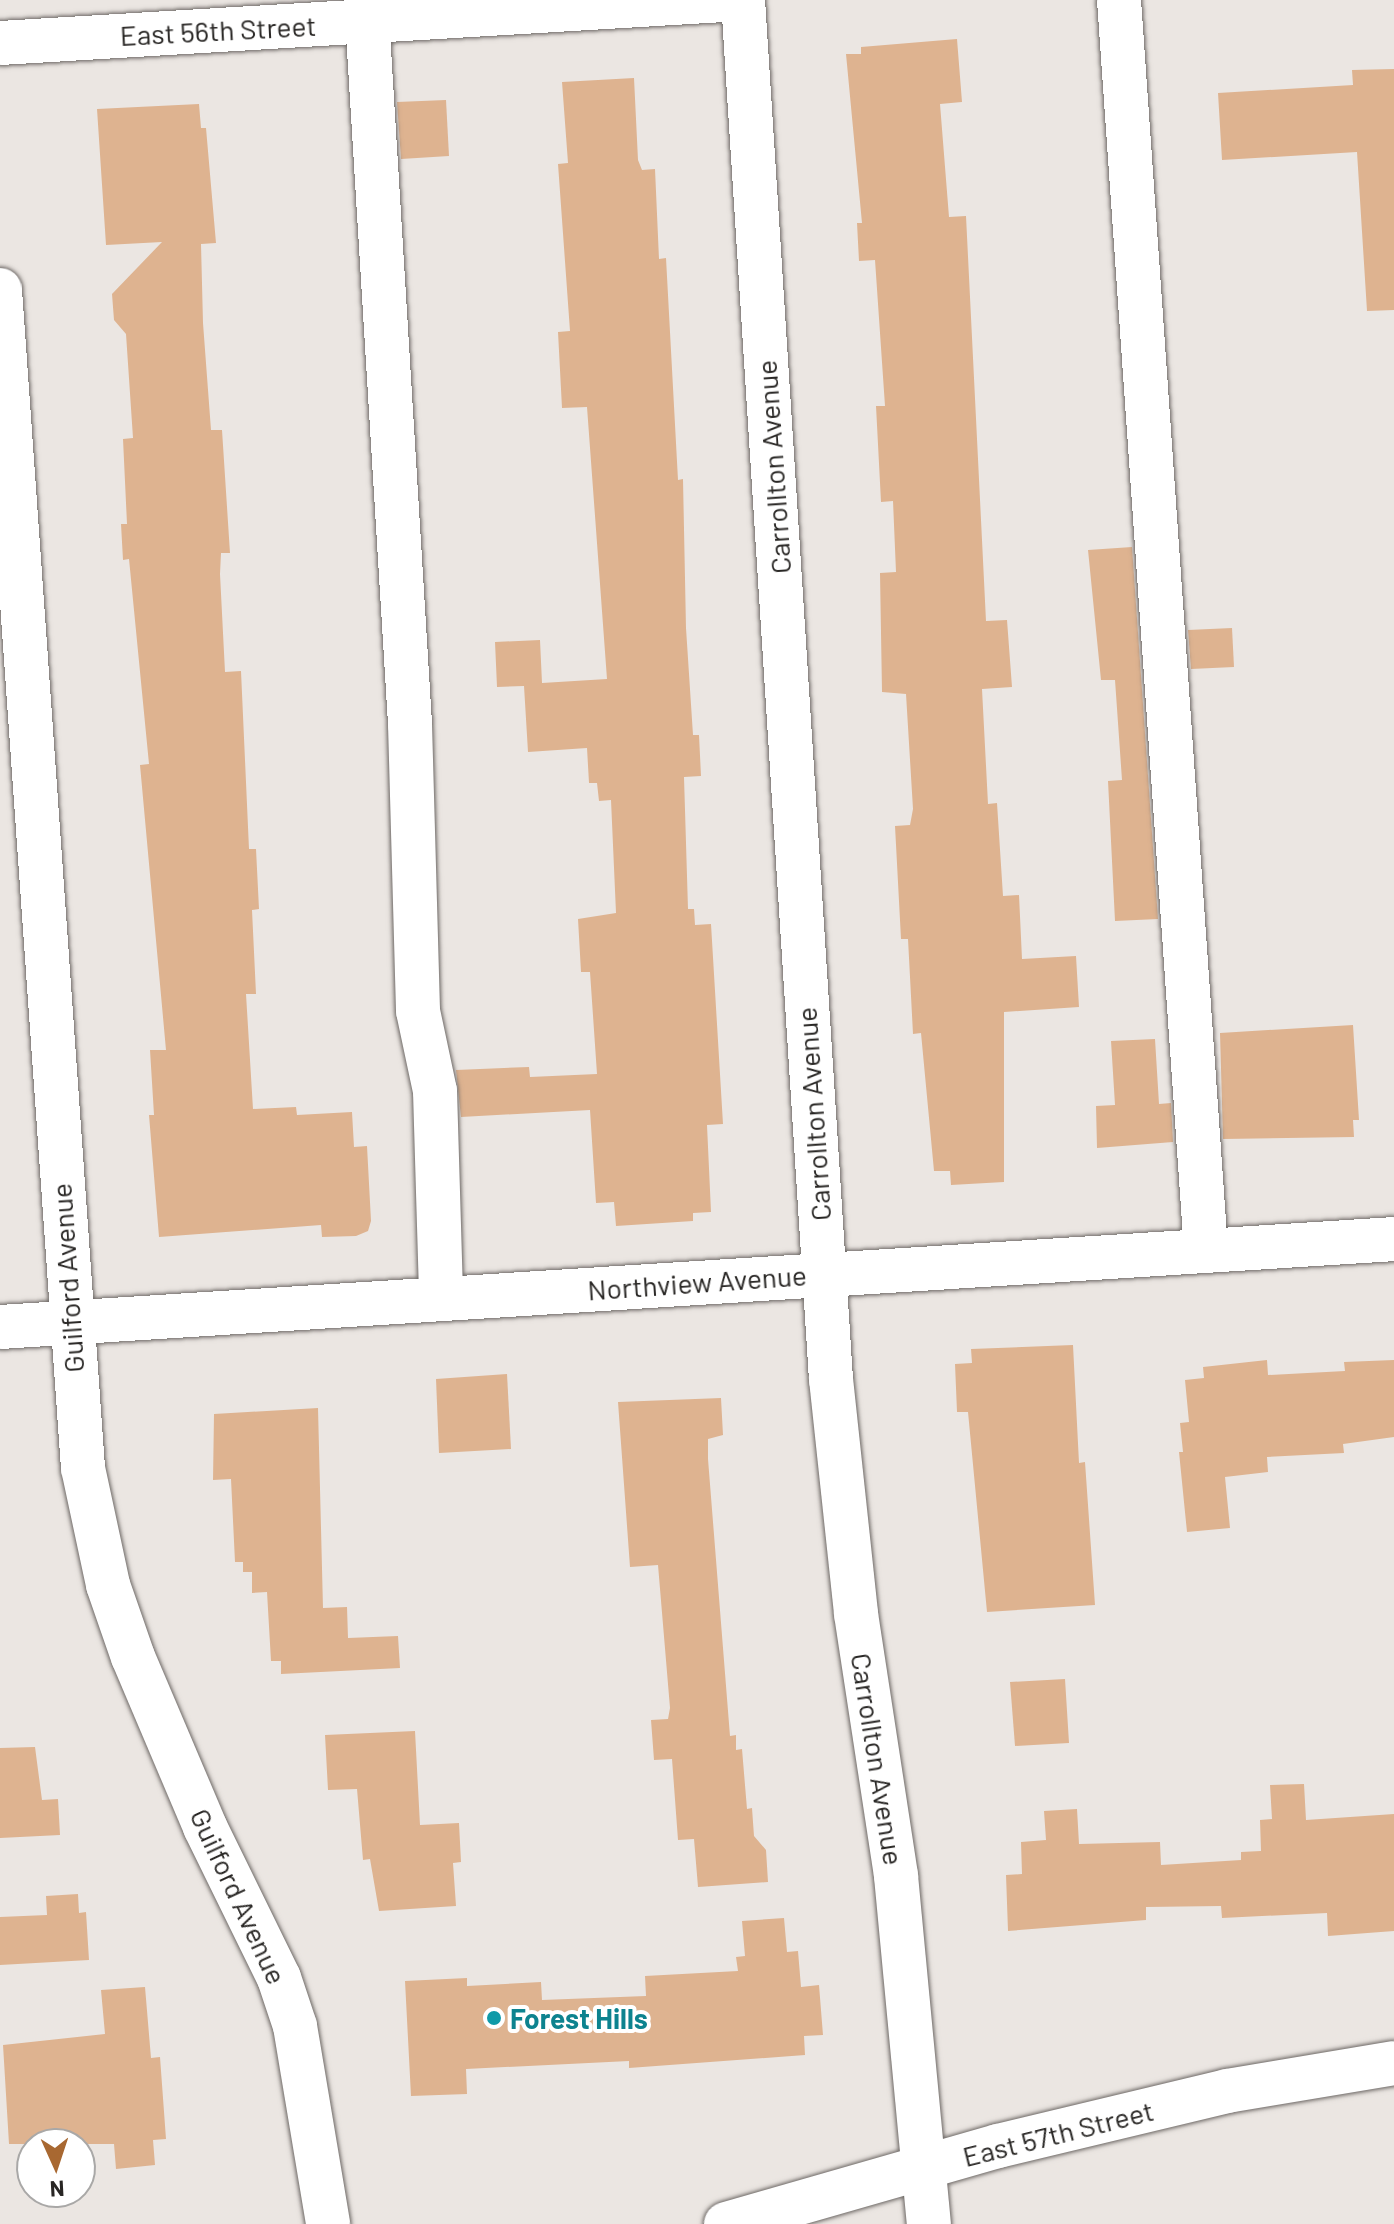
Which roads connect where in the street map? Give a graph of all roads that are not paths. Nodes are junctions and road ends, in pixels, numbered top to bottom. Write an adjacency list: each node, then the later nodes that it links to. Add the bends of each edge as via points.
1 (724, 0): 4 (street, East 56th Street)
2 (743, 0): 9 (street, Carrollton Avenue)
3 (1119, 0): 8 (street)
4 (367, 11): 5 (street, East 56th Street); 10 (street, via 410,724 418,1011 435,1091)
5 (0, 43)
6 (0, 290): 11 (street, Guilford Avenue)
7 (1394, 1239): 8 (street, Northview Avenue)
8 (1206, 1251): 9 (street, Northview Avenue)
9 (823, 1274): 10 (street, Northview Avenue); 14 (street, Carrollton Avenue, via 848,1553 896,1876)
10 (441, 1298): 11 (street, Northview Avenue)
11 (69, 1322): 12 (street, Northview Avenue); 15 (street, Guilford Avenue, via 83,1468 108,1585 156,1713 283,1990 306,2080)
12 (0, 1327)
13 (1394, 2063): 14 (street, East 57th Street, via 1227,2091)
14 (924, 2167): 16 (street, East 57th Street); 17 (street, Carrollton Avenue)
15 (328, 2224)
16 (726, 2224)
17 (929, 2224)

